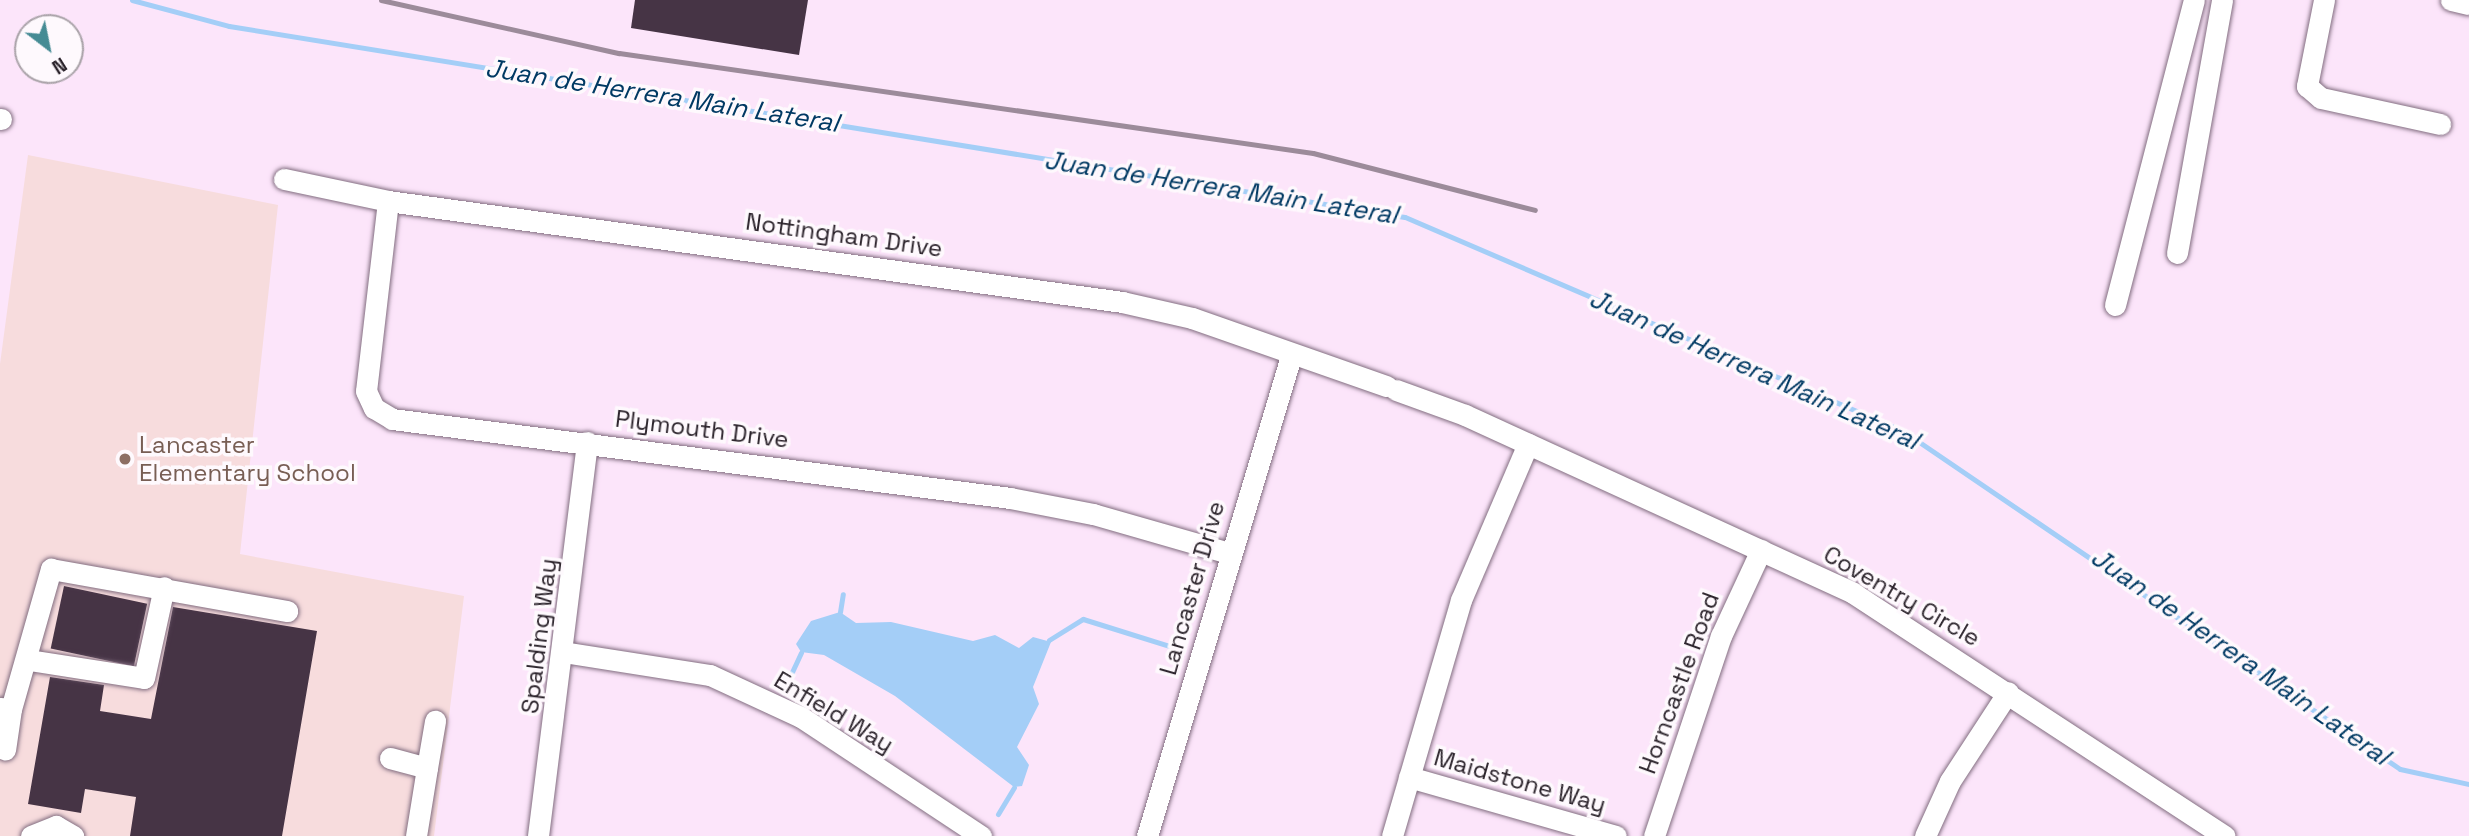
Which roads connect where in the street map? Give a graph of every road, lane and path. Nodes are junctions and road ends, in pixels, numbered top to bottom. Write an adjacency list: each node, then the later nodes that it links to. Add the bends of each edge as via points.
1 (2194, 0): 10 (street)
2 (2222, 0): 9 (street)
3 (2324, 0): 6 (street, via 2307,86 2321,98)
4 (2451, 0): 5 (street)
5 (2469, 4)
6 (2440, 124)
7 (284, 179): 8 (street, Nottingham Drive)
8 (388, 201): 11 (street, Nottingham Drive, via 1122,302 1192,318); 13 (street, Plymouth Drive, via 367,353 366,391 374,408 392,419)
9 (2177, 253)
10 (2115, 305)
11 (1291, 356): 12 (street, Nottingham Drive); 16 (street, Lancaster Drive)
12 (1465, 415): 14 (street, Coventry Circle)
13 (587, 442): 16 (street, Plymouth Drive, via 1010,498 1093,514); 19 (street, Spalding Way)
14 (1528, 444): 15 (street, Coventry Circle); 27 (street, via 1461,600)
15 (1761, 550): 21 (street, Coventry Circle, via 1863,599); 37 (street, Horncastle Road, via 1721,636)
16 (1229, 553): 34 (street, Lancaster Drive)
17 (164, 587): 18 (street); 20 (street, via 51,569); 20 (street, via 144,678)
18 (287, 611)
19 (563, 652): 32 (street, Spalding Way); 33 (street, Enfield Way, via 710,675 801,718)
20 (29, 660): 22 (street)
21 (2008, 692): 28 (street, Coventry Circle); 38 (street, via 1950,781)
22 (6, 708): 24 (street)
23 (435, 721): 26 (street)
24 (5, 750)
25 (390, 758): 26 (street)
26 (427, 768): 31 (street)
27 (1409, 777): 35 (street); 36 (street, Maidstone Way)
28 (2217, 834)
29 (31, 836): 30 (street, via 56,826)
30 (73, 836)
31 (416, 836)
32 (538, 836)
33 (981, 836)
34 (1147, 836)
35 (1392, 836)
36 (1616, 836)
37 (1654, 836)
38 (1925, 836)

